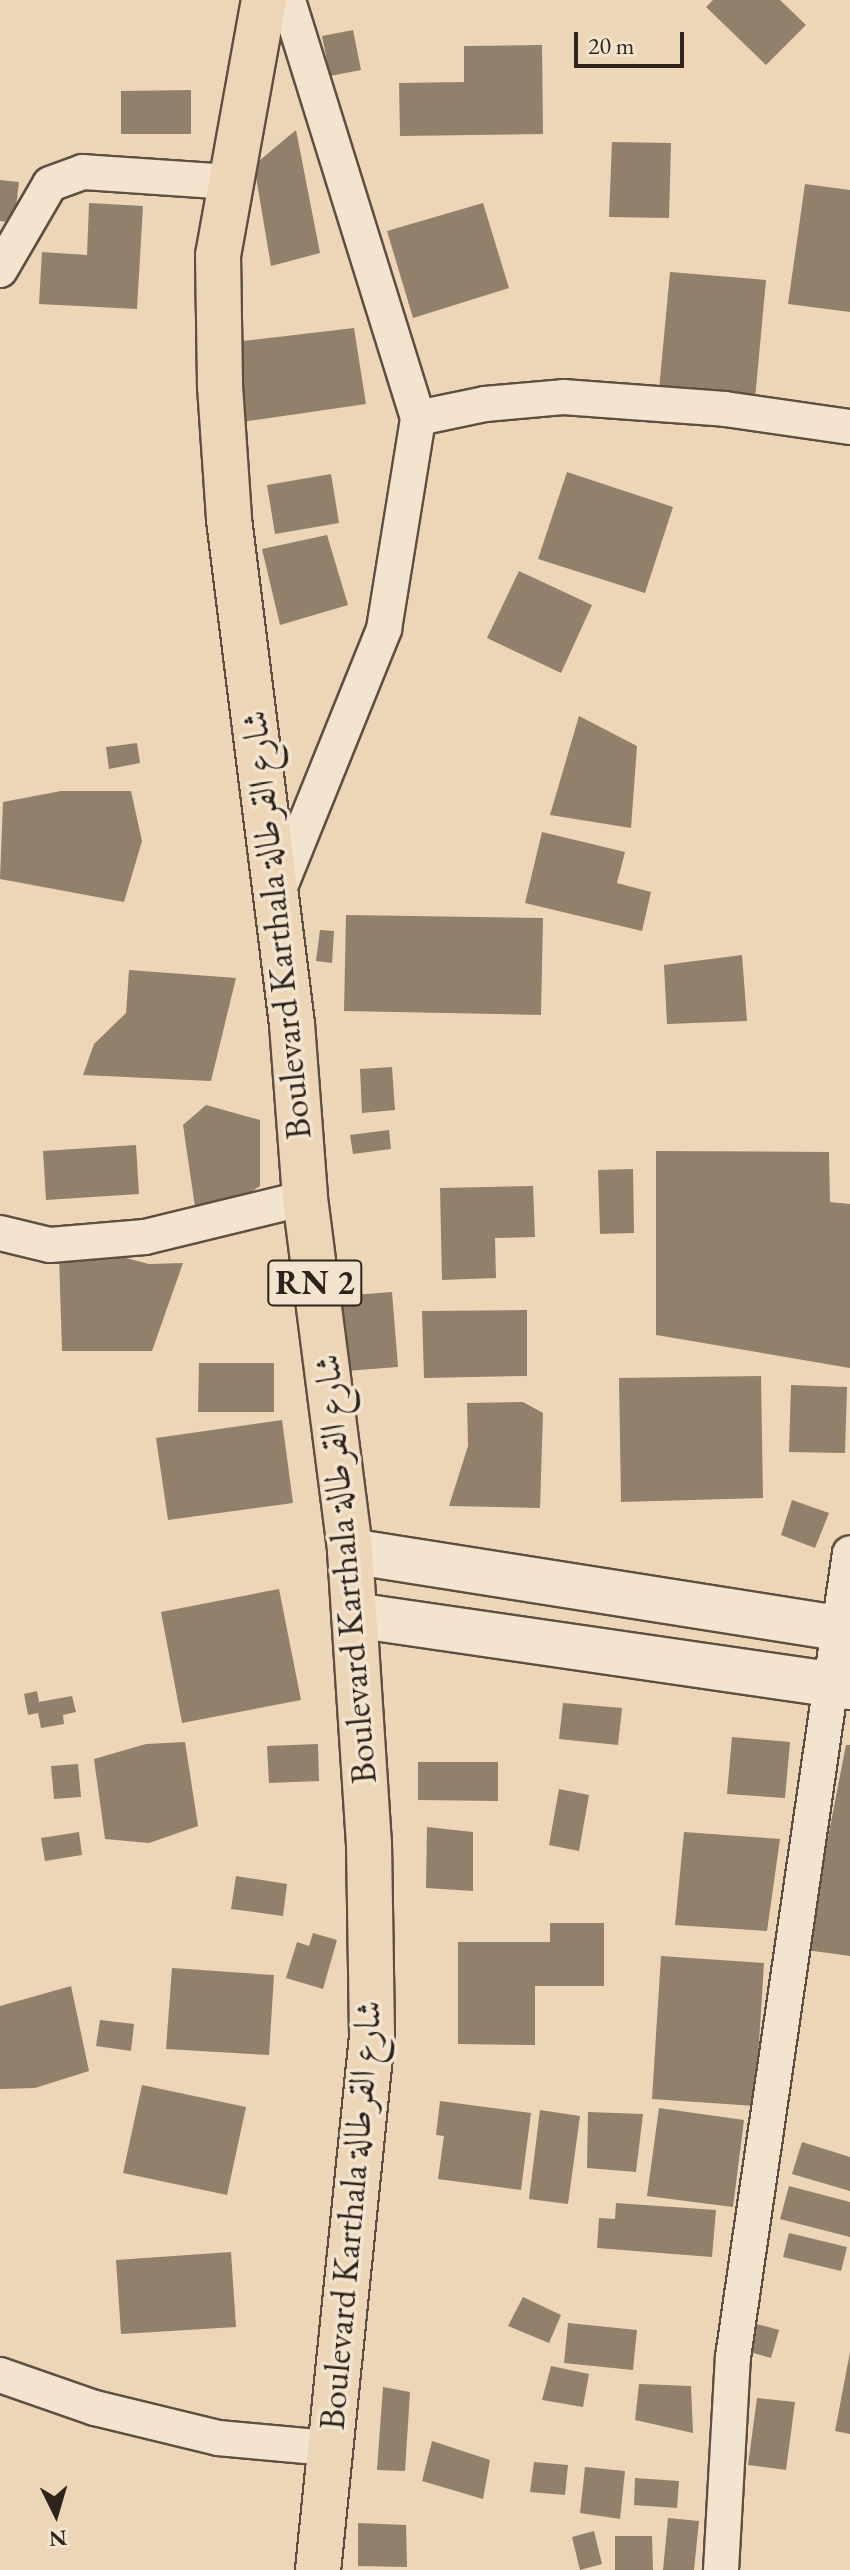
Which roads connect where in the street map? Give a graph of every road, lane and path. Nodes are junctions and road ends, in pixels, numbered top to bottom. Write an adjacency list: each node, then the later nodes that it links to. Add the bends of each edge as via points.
1 (264, 0): 3 (main road, Boulevard Karthala شارع القرطالة / RN 2)
2 (288, 0): 5 (street)
3 (228, 182): 4 (street, via 83,172 50,184); 7 (main road, Boulevard Karthala شارع القرطالة / RN 2, via 218,255 229,519)
4 (0, 270)
5 (418, 418): 6 (street, via 485,404 563,397 725,409); 7 (street, via 384,629)
6 (850, 427)
7 (277, 894): 8 (main road, Boulevard Karthala شارع القرطالة / RN 2)
8 (305, 1198): 9 (street, via 145,1237 50,1245); 10 (main road, Boulevard Karthala شارع القرطالة / RN 2)
9 (0, 1233)
10 (350, 1551): 12 (main road, Boulevard Karthala شارع القرطالة / RN 2); 13 (street)
11 (850, 1553): 13 (street)
12 (354, 1615): 14 (street); 16 (main road, Boulevard Karthala شارع القرطالة / RN 2, via 369,1843 372,2036)
13 (844, 1630): 14 (street)
14 (841, 1686): 18 (street, via 733,2357)
15 (0, 2375): 16 (street, via 95,2408 218,2438)
16 (328, 2448): 17 (main road, Boulevard Karthala شارع القرطالة / RN 2)
17 (318, 2570)
18 (721, 2570)

